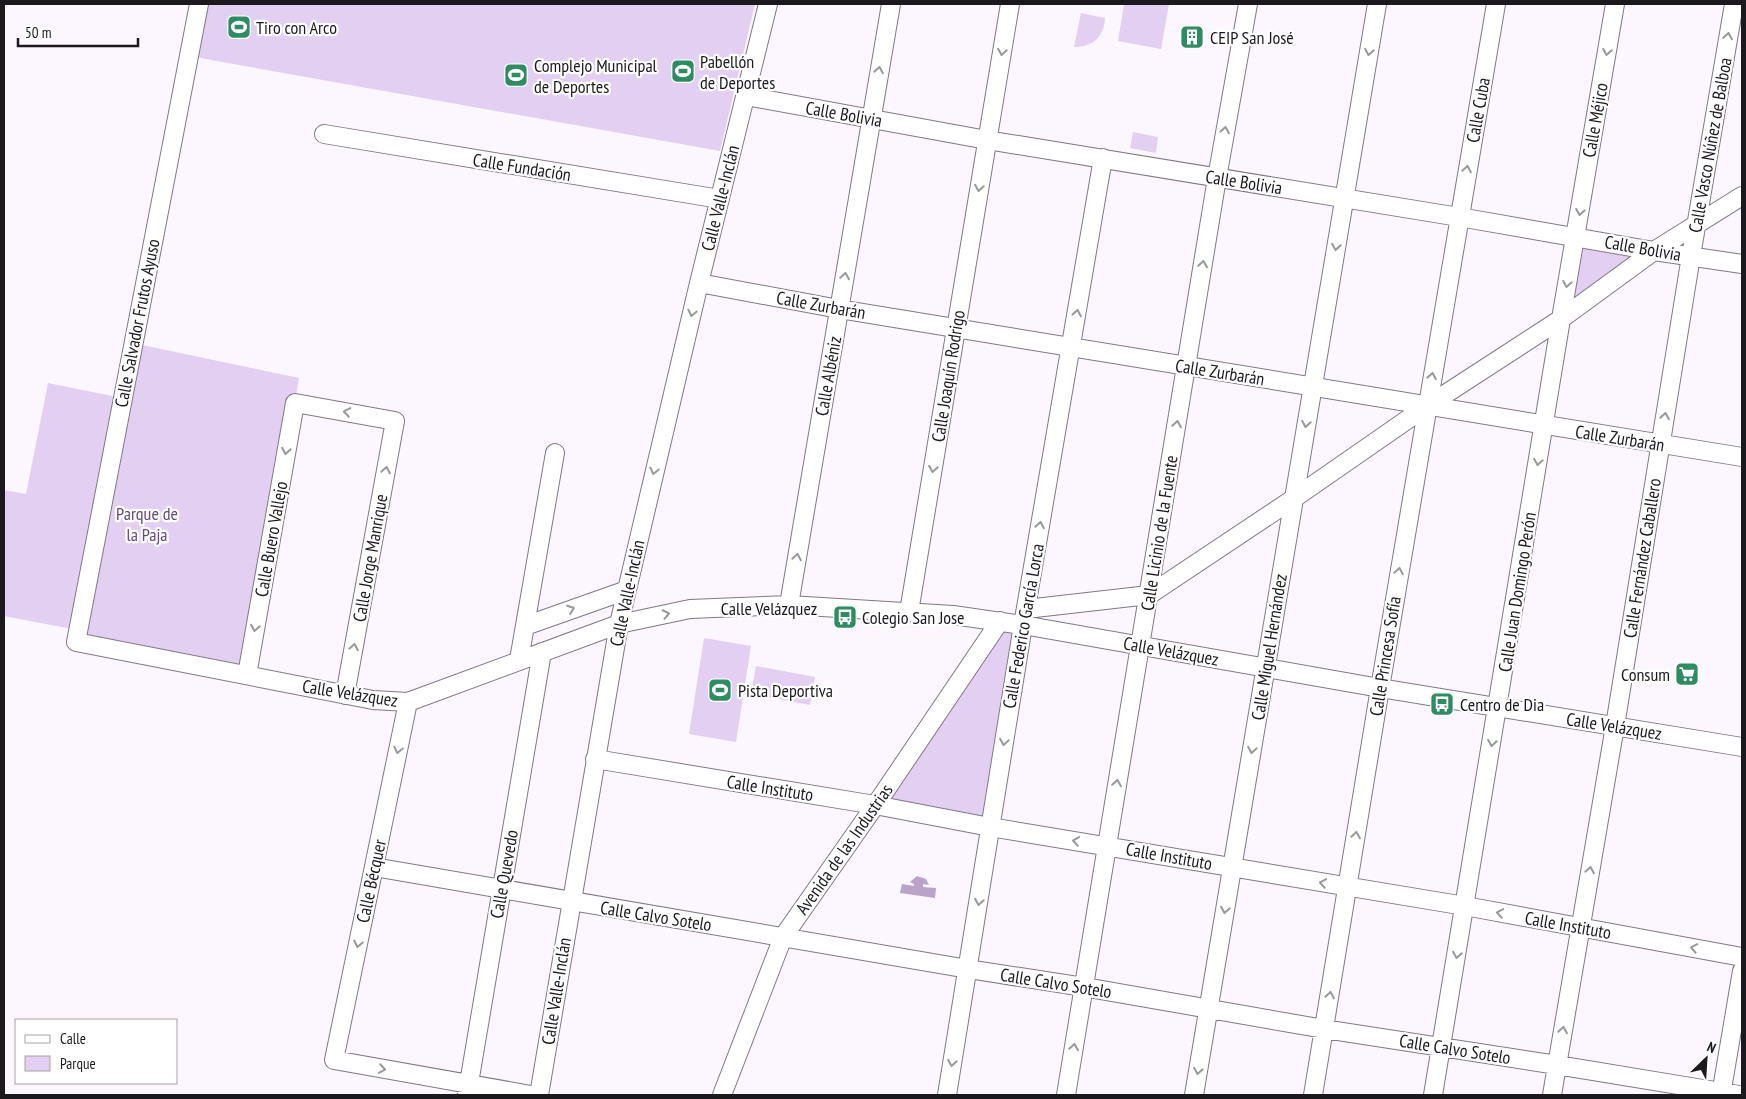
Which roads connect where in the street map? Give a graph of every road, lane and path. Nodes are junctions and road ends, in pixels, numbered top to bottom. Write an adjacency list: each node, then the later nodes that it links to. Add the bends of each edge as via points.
1 (199, 4): 47 (street, Calle Salvador Frutos Ayuso)
2 (768, 4): 10 (street, Calle Valle-Inclán)
3 (891, 4): 11 (street, Calle Albéniz, one-way to 3)
4 (1010, 4): 13 (street, Calle Joaquín Rodrigo, one-way to 13)
5 (1248, 4): 15 (street, Calle Licinio de la Fuente, one-way to 5)
6 (1377, 4): 18 (street, Calle Miguel Hernández, one-way to 18)
7 (1496, 4): 19 (street, Calle Cuba, one-way to 7)
8 (1615, 4): 21 (street, Calle Méjico, one-way to 21)
9 (1734, 4): 20 (street, Calle Vasco Núñez de Balboa, one-way to 9)
10 (746, 96): 11 (street, Calle Bolivia); 17 (street, Calle Valle-Inclán)
11 (871, 118): 13 (street, Calle Bolivia); 26 (street, Calle Albéniz, one-way to 11)
12 (324, 134): 17 (street, Calle Fundación)
13 (987, 140): 14 (street, Calle Bolivia); 28 (street, Calle Joaquín Rodrigo, one-way to 28)
14 (1103, 158): 15 (street, Calle Bolivia); 29 (street, Calle Federico García Lorca, one-way to 14)
15 (1217, 178): 18 (street, Calle Bolivia); 30 (street, Calle Licinio de la Fuente, one-way to 15)
16 (1742, 196): 20 (street)
17 (720, 199): 25 (street, Calle Valle-Inclán)
18 (1344, 199): 19 (street, Calle Bolivia); 31 (street, Calle Miguel Hernández, one-way to 31)
19 (1459, 217): 21 (street, Calle Bolivia); 33 (street, Calle Princesa Sofía, one-way to 19)
20 (1697, 223): 22 (street); 23 (street, Calle Vasco Núñez de Balboa)
21 (1576, 236): 22 (street, Calle Bolivia); 27 (street, Calle Juan Domingo Perón, one-way to 27)
22 (1654, 251): 23 (street, Calle Bolivia); 27 (street)
23 (1691, 256): 24 (street, Calle Bolivia); 35 (street, Calle Fernández Caballero, one-way to 23)
24 (1742, 264)
25 (699, 283): 26 (street, Calle Zurbarán); 39 (street, Calle Valle-Inclán, one-way to 39)
26 (839, 309): 28 (street, Calle Zurbarán); 41 (street, Calle Albéniz, one-way to 26)
27 (1561, 319): 33 (street); 34 (street, Calle Juan Domingo Perón)
28 (956, 328): 29 (street, Calle Zurbarán); 42 (street, Calle Joaquín Rodrigo, one-way to 42)
29 (1072, 347): 30 (street, Calle Zurbarán); 43 (street, Calle Federico García Lorca, one-way to 29)
30 (1186, 366): 31 (street, Calle Zurbarán); 40 (street, Calle Licinio de la Fuente, one-way to 30)
31 (1312, 387): 33 (street, Calle Zurbarán); 38 (street, Calle Miguel Hernández, one-way to 38)
32 (295, 403): 52 (street, Calle Buero Vallejo, one-way to 52); 54 (street, Calle Jorge Manrique, one-way to 32, via 395,421)
33 (1427, 406): 34 (street, Calle Zurbarán); 38 (street); 53 (street, Calle Princesa Sofía, one-way to 33)
34 (1544, 426): 35 (street, Calle Zurbarán); 56 (street, Calle Juan Domingo Perón, one-way to 56)
35 (1661, 444): 37 (street, Calle Zurbarán); 57 (street, Calle Fernández Caballero)
36 (555, 453): 46 (street)
37 (1742, 457)
38 (1293, 499): 40 (street); 51 (street, Calle Miguel Hernández)
39 (626, 590): 45 (street, Calle Valle-Inclán); 46 (street, one-way to 39)
40 (1149, 595): 43 (street); 48 (street, Calle Licinio de la Fuente)
41 (789, 605): 42 (street, Calle Velázquez); 45 (street, Calle Velázquez, one-way to 41, via 690,609)
42 (909, 612): 44 (street, Calle Velázquez)
43 (1024, 617): 44 (street, Calle Velázquez); 48 (street, Calle Velázquez); 61 (street, Calle Federico García Lorca, one-way to 61)
44 (1000, 621): 60 (street, Avenida de las Industrias)
45 (619, 624): 49 (street, Calle Velázquez); 59 (street, Calle Valle-Inclán)
46 (525, 626): 50 (street)
47 (76, 642): 52 (street, Calle Velázquez)
48 (1140, 645): 51 (street, Calle Velázquez); 62 (street, Calle Licinio de la Fuente, one-way to 48)
49 (542, 652): 50 (street, Calle Velázquez); 66 (street, Calle Quevedo)
50 (519, 660): 55 (street, Calle Velázquez)
51 (1266, 668): 53 (street, Calle Velázquez); 64 (street, Calle Miguel Hernández, one-way to 64)
52 (247, 675): 54 (street, Calle Velázquez)
53 (1380, 688): 56 (street, Calle Velázquez); 65 (street, Calle Princesa Sofía, one-way to 53)
54 (345, 695): 55 (street, Calle Velázquez)
55 (408, 702): 63 (street, Calle Bécquer, one-way to 63)
56 (1498, 707): 57 (street, Calle Velázquez); 68 (street, Calle Juan Domingo Perón, one-way to 68)
57 (1615, 726): 58 (street, Calle Velázquez); 69 (street, Calle Fernández Caballero, one-way to 57)
58 (1742, 747)
59 (595, 759): 60 (street, Calle Instituto); 67 (street, Calle Valle-Inclán)
60 (875, 805): 61 (street, Calle Instituto); 70 (street, Avenida de las Industrias)
61 (990, 827): 62 (street, Calle Instituto, one-way to 61); 72 (street, Calle Federico García Lorca, one-way to 72)
62 (1107, 846): 64 (street, Calle Instituto); 74 (street, Calle Licinio de la Fuente)
63 (374, 867): 66 (street, Calle Calvo Sotelo); 79 (street, Calle Bécquer, one-way to 79, via 334,1060)
64 (1232, 867): 65 (street, Calle Instituto, one-way to 64); 75 (street, Calle Miguel Hernández, one-way to 75)
65 (1348, 887): 68 (street, Calle Instituto); 76 (street, Calle Princesa Sofía, one-way to 65)
66 (501, 889): 67 (street, Calle Calvo Sotelo); 79 (street, Calle Quevedo)
67 (570, 902): 70 (street, Calle Calvo Sotelo); 82 (street, Calle Valle-Inclán)
68 (1465, 906): 69 (street, Calle Instituto, one-way to 68); 77 (street, Calle Juan Domingo Perón, one-way to 77)
69 (1580, 926): 71 (street, Calle Instituto, one-way to 69); 78 (street, Calle Fernández Caballero, one-way to 69)
70 (783, 937): 72 (street, Calle Calvo Sotelo); 83 (street, Avenida de las Industrias)
71 (1742, 957)
72 (968, 969): 74 (street, Calle Calvo Sotelo); 84 (street, Calle Federico García Lorca, one-way to 84)
73 (1742, 972): 80 (street)
74 (1084, 986): 75 (street, Calle Calvo Sotelo); 85 (street, Calle Licinio de la Fuente, one-way to 74)
75 (1208, 1008): 76 (street, Calle Calvo Sotelo); 86 (street, Calle Miguel Hernández, one-way to 86)
76 (1324, 1029): 77 (street, Calle Calvo Sotelo); 87 (street, Calle Princesa Sofía)
77 (1442, 1046): 78 (street, Calle Calvo Sotelo); 88 (street, Calle Juan Domingo Perón)
78 (1557, 1065): 80 (street, Calle Calvo Sotelo); 89 (street, Calle Fernández Caballero)
79 (468, 1089): 81 (street)
80 (1727, 1094)
81 (532, 1095)
82 (538, 1095)
83 (722, 1095)
84 (947, 1095)
85 (1066, 1095)
86 (1194, 1095)
87 (1313, 1095)
88 (1433, 1095)
89 (1552, 1095)

